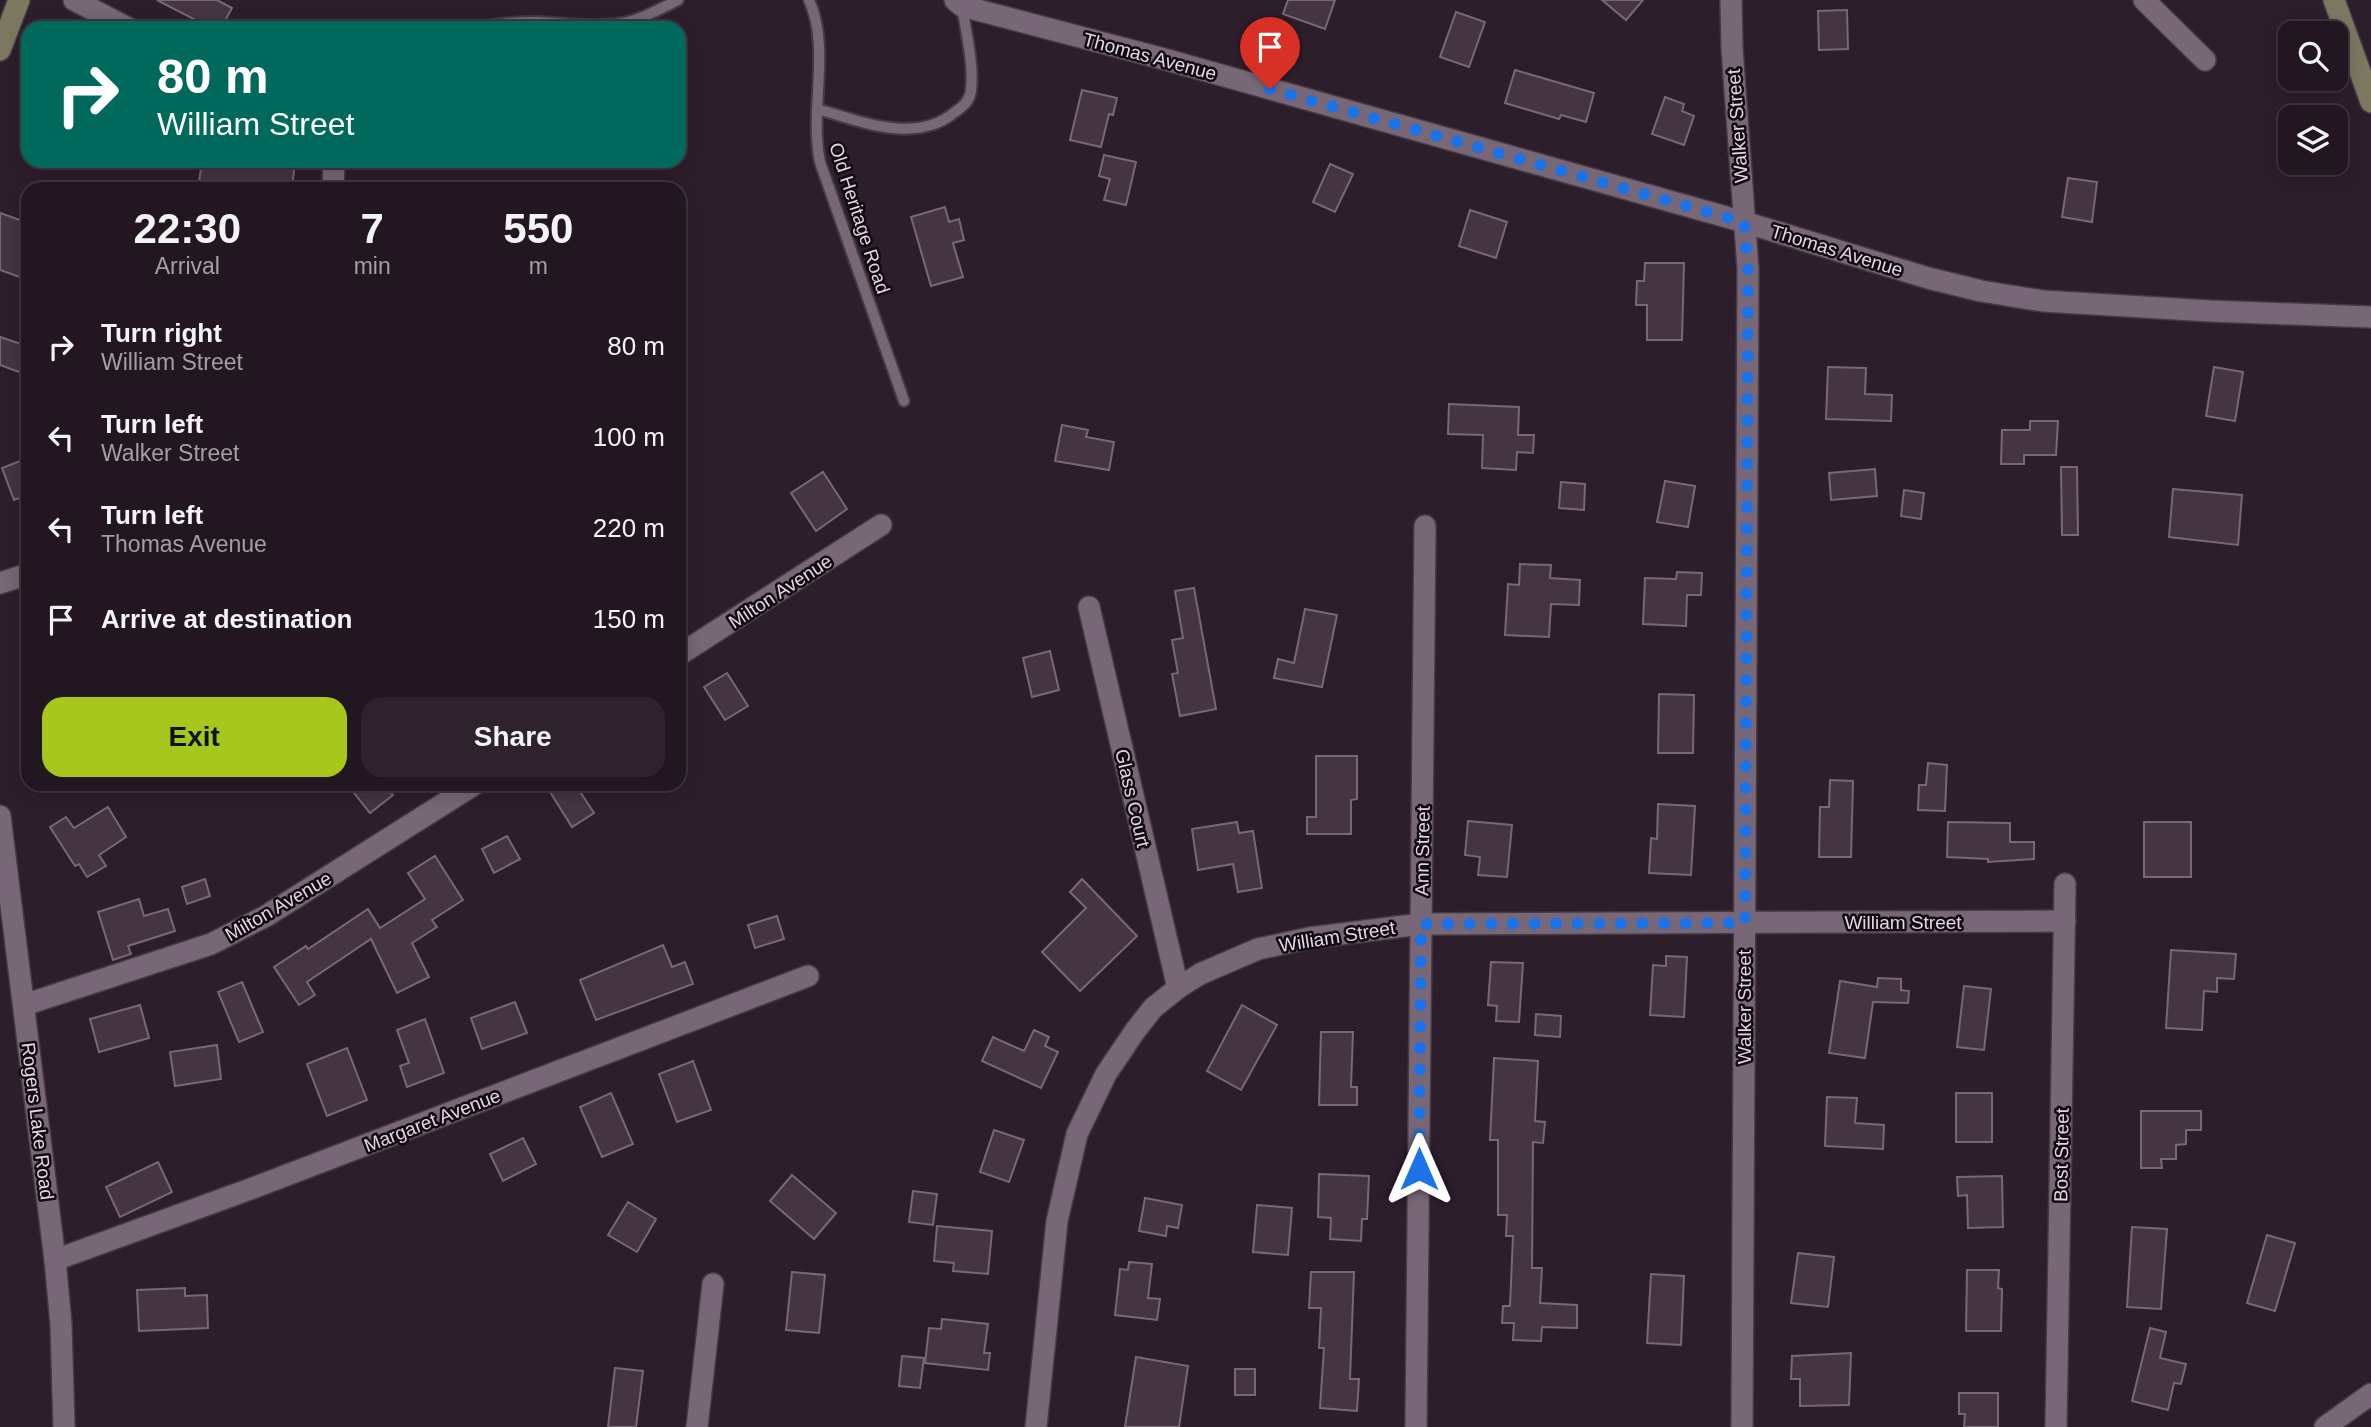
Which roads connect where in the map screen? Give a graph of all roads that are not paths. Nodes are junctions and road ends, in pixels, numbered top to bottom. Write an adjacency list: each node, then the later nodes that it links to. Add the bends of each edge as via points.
1 (19, 0): 11 (street)
2 (74, 0): 9 (street)
3 (678, 0): 10 (lane)
4 (809, 0): 14 (lane, Old Heritage Road, via 819,29)
5 (2144, 0): 12 (street)
6 (2334, 0): 13 (street)
7 (1729, 1): 15 (street, Walker Street)
8 (958, 3): 14 (lane, via 968,43 971,92 967,103 951,116 932,126 905,129 875,126); 15 (street, Thomas Avenue)
9 (114, 21)
10 (630, 21)
11 (0, 50)
12 (2206, 60)
13 (2371, 103)
14 (817, 109): 17 (lane, Old Heritage Road, via 820,162)
15 (1744, 222): 16 (street, Thomas Avenue, via 1928,278 2043,301); 28 (street, Walker Street, via 1748,268)
16 (2371, 317)
17 (904, 401)
18 (881, 525): 23 (street, Milton Avenue)
19 (1425, 526): 29 (street, Ann Street)
20 (21, 576): 21 (street)
21 (0, 583)
22 (1089, 607): 31 (street, Glass Court)
23 (686, 650)
24 (464, 791): 32 (street, Milton Avenue, via 266,916 211,944)
25 (0, 816): 32 (street, Rogers Lake Road)
26 (2065, 884): 27 (street, Bost Street)
27 (2065, 921): 28 (street, William Street); 41 (street, Bost Street)
28 (1745, 923): 29 (street, William Street); 40 (street, Walker Street)
29 (1421, 924): 31 (street, William Street, via 1258,949); 39 (street, Ann Street)
30 (808, 976): 33 (street, Margaret Avenue)
31 (1178, 988): 38 (street, William Street, via 1153,1008 1135,1031 1106,1074 1077,1134 1057,1221)
32 (23, 1004): 33 (street, Rogers Lake Road)
33 (55, 1260): 36 (street, Rogers Lake Road)
34 (713, 1283): 37 (street)
35 (2371, 1394): 42 (street)
36 (64, 1427)
37 (697, 1427)
38 (1036, 1427)
39 (1416, 1427)
40 (1742, 1427)
41 (2056, 1427)
42 (2325, 1427)

